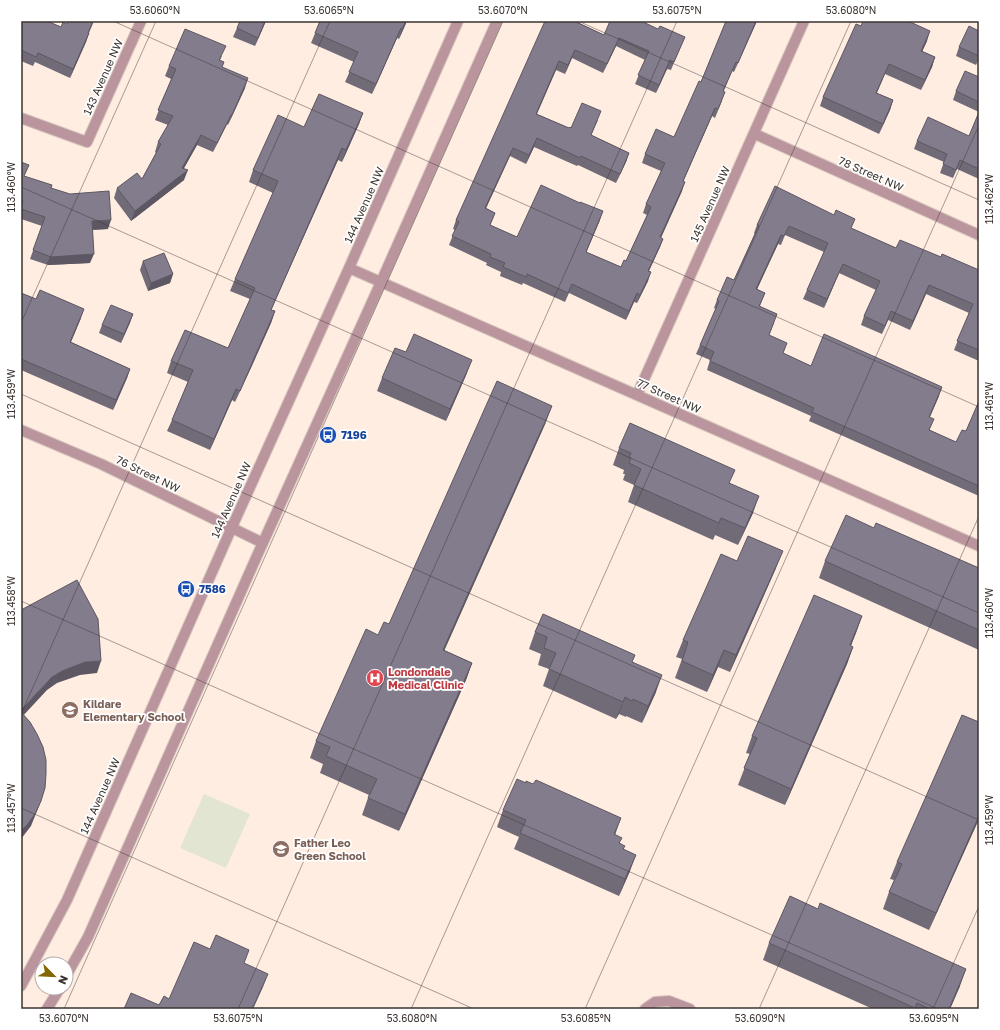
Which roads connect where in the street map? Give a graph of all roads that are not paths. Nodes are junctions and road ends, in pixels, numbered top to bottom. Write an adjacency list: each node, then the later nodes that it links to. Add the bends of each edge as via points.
1 (141, 21): 5 (street, 143 Avenue NW, via 87,142)
2 (458, 21): 8 (street, 144 Avenue NW)
3 (497, 21): 9 (street)
4 (804, 21): 6 (street, 145 Avenue NW)
5 (21, 118)
6 (755, 134): 7 (street, 78 Street NW); 10 (street, 145 Avenue NW)
7 (979, 235)
8 (350, 268): 9 (street, 77 Street NW); 12 (street, 144 Avenue NW)
9 (381, 282): 10 (street, 77 Street NW); 13 (street)
10 (637, 395): 14 (street, 77 Street NW)
11 (21, 430): 12 (street, 76 Street NW, via 101,464)
12 (232, 527): 13 (street, 76 Street NW); 16 (street, 144 Avenue NW, via 67,900)
13 (263, 543): 15 (street, via 88,937)
14 (979, 546)
15 (74, 962)
16 (21, 986)
17 (55, 996): 18 (street)
18 (47, 1009)
19 (645, 1009): 20 (street, via 655,1002 670,1001)
20 (690, 1009)

